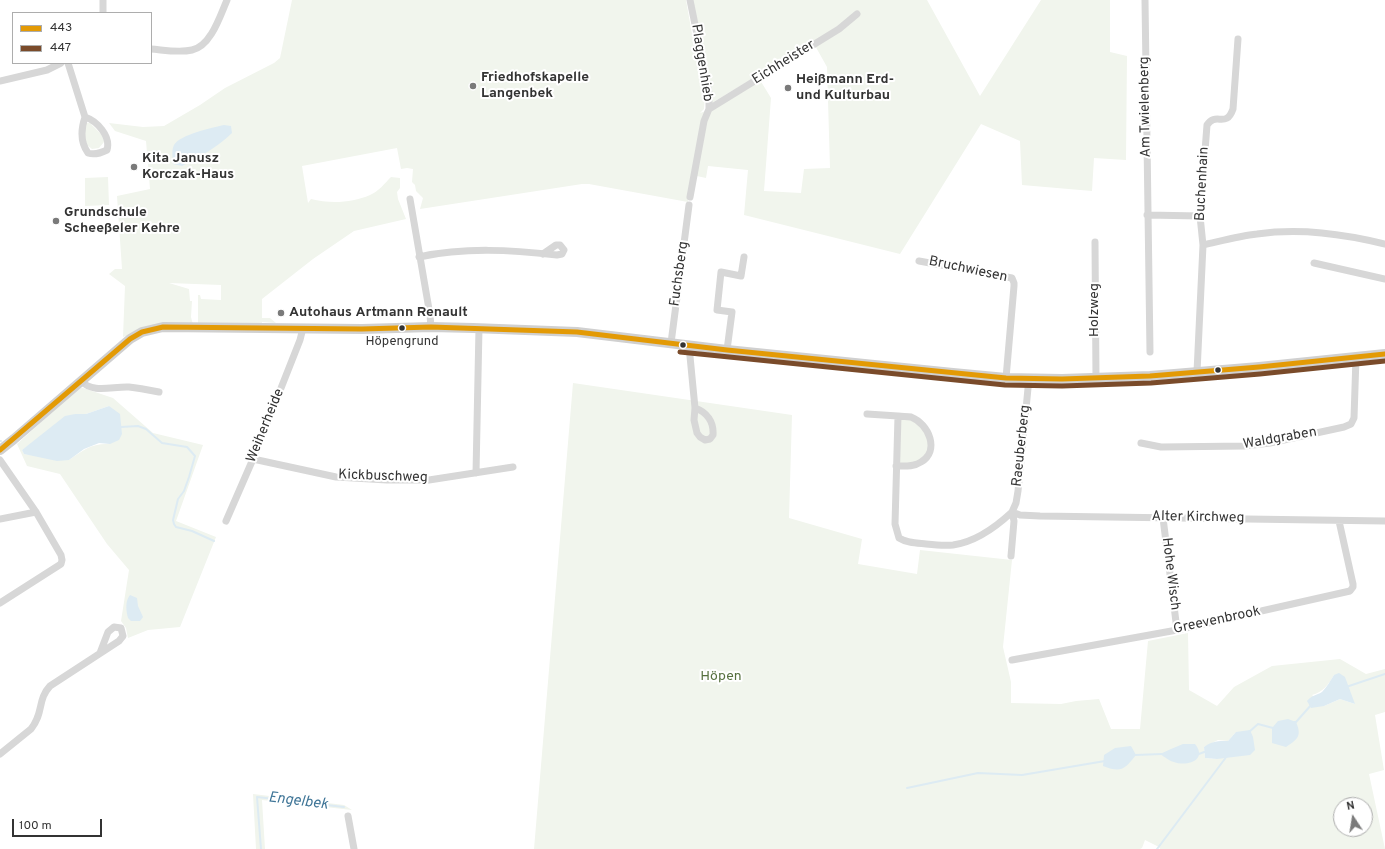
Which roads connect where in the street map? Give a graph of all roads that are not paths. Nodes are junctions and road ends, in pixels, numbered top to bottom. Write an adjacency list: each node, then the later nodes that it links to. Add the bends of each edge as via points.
1 (102, 0): 5 (street)
2 (227, 0): 8 (street, via 213,31 199,47 184,51)
3 (690, 0): 12 (street, Plaggenhieb, via 709,93)
4 (1145, 0): 16 (street, Am Twielenberg)
5 (103, 12)
6 (857, 14): 12 (street, Eichheister, via 838,29)
7 (1238, 39): 17 (street, Buchenhain, via 1230,116 1226,119 1214,118 1207,125)
8 (152, 49)
9 (59, 64): 11 (street, via 47,70)
10 (68, 64): 13 (street)
11 (0, 81)
12 (709, 109): 15 (street, Plaggenhieb, via 704,121)
13 (85, 117): 13 (street, via 82,139 84,148 92,154 106,150 108,145 103,131)
14 (410, 199): 22 (street)
15 (690, 201): 30 (street, Fuchsberg)
16 (1147, 215): 17 (street); 33 (street, Am Twielenberg)
17 (1200, 216): 19 (street, Buchenhain)
18 (1095, 242): 39 (street, Holzweg)
19 (1203, 244): 20 (street, via 1258,234 1299,231 1335,234); 36 (street, Buchenhain)
20 (1385, 244)
21 (543, 254): 22 (street, via 484,250)
22 (419, 257): 27 (street)
23 (744, 257): 32 (street, via 741,276 721,272 717,310 732,312)
24 (920, 261): 37 (street, Bruchwiesen, via 1012,278 1014,286)
25 (1314, 263): 26 (street)
26 (1385, 279)
27 (430, 327): 28 (main road); 29 (main road)
28 (302, 328): 40 (main road, via 155,328 130,339); 47 (street, Weiherheide, via 300,340)
29 (479, 328): 30 (main road, via 577,332); 51 (street)
30 (671, 343): 31 (main road)
31 (689, 346): 32 (main road); 42 (street)
32 (727, 350): 37 (main road)
33 (1150, 352)
34 (1385, 354): 35 (main road)
35 (1356, 357): 36 (main road); 45 (street, Waldgraben, via 1354,418 1351,424 1344,427 1245,446 1161,447)
36 (1196, 372): 39 (main road)
37 (1006, 378): 38 (main road)
38 (1029, 378): 39 (main road); 53 (street, Raeuberberg, via 1018,491)
39 (1096, 379)
40 (81, 381): 41 (street, via 92,388 128,387); 46 (main road)
41 (159, 392)
42 (695, 408)
43 (867, 414): 44 (street)
44 (898, 416): 49 (street); 49 (street, via 911,417 920,423 931,438 931,450 920,463)
45 (1141, 443)
46 (0, 450)
47 (253, 459): 51 (street, Kickbuschweg, via 336,477 429,480); 56 (street, Weiherheide)
48 (0, 460): 52 (street)
49 (896, 466): 53 (street, via 895,524 899,538 906,542 954,545 989,529)
50 (513, 467): 51 (street, Kickbuschweg)
51 (476, 473)
52 (36, 512): 55 (street); 60 (street, via 61,555 61,564)
53 (1012, 512): 54 (street, Alter Kirchweg, via 1033,516); 59 (street, Raeuberberg, via 1014,521)
54 (1163, 518): 57 (street, Alter Kirchweg); 61 (street, Hohe Wisch)
55 (0, 519)
56 (226, 521)
57 (1339, 521): 58 (street, Alter Kirchweg); 61 (street, Greevenbrook, via 1352,589)
58 (1385, 521)
59 (1011, 556)
60 (0, 603)
61 (1177, 630): 63 (street, Greevenbrook)
62 (100, 653): 64 (street, via 50,686 44,694 40,715 35,725)
63 (1012, 660)
64 (0, 754)
65 (348, 816): 66 (street)
66 (354, 849)

